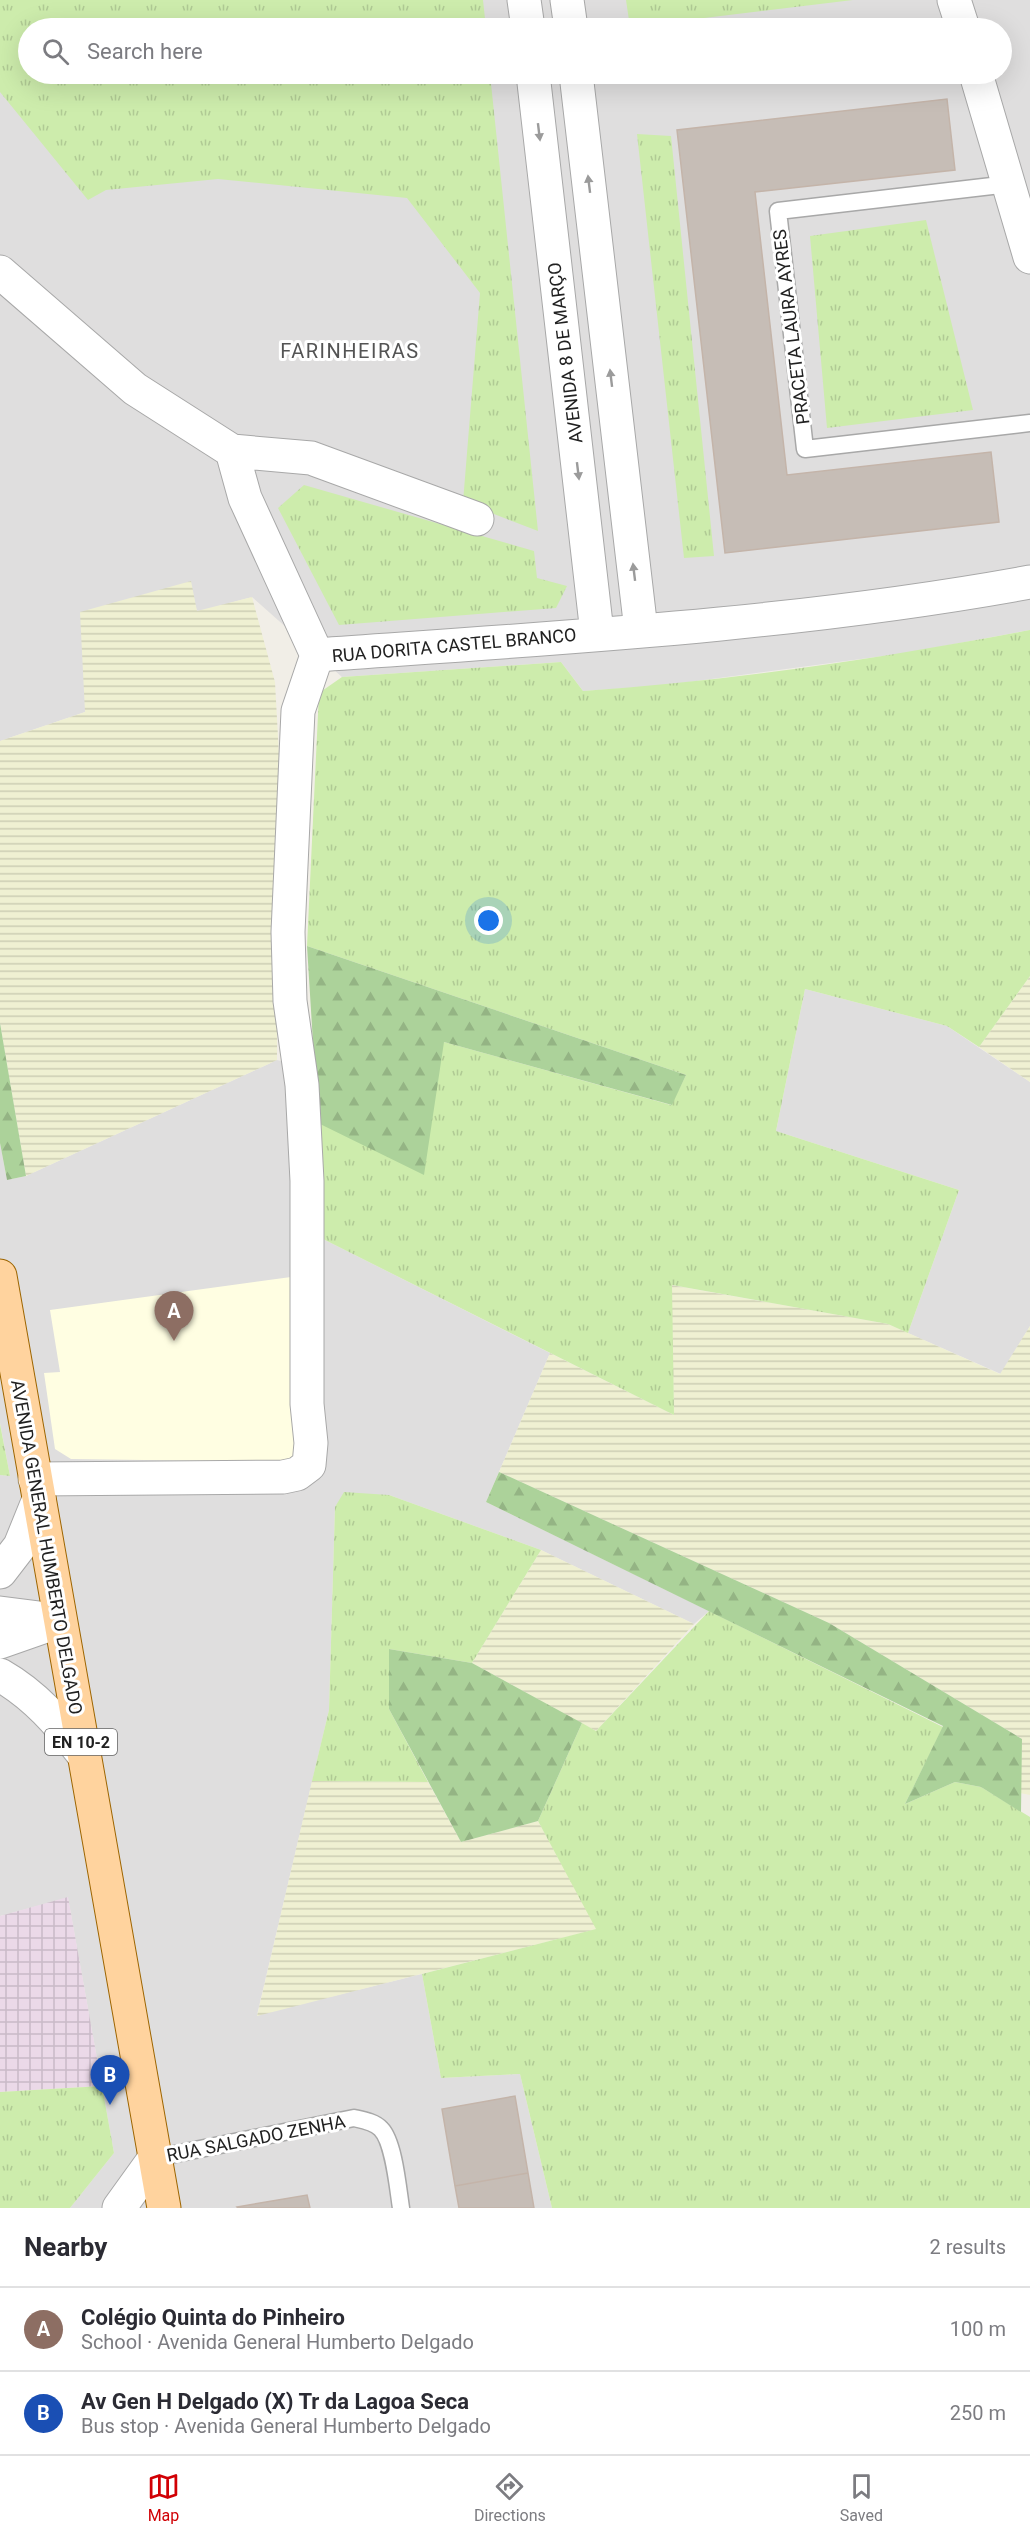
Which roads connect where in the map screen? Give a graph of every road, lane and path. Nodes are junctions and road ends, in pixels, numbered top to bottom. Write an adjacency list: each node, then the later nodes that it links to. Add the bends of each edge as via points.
1 (524, 0): 4 (street)
2 (567, 0): 5 (street)
3 (954, 0): 6 (street)
4 (527, 18)
5 (570, 18)
6 (960, 18)
7 (534, 84): 18 (street, AVENIDA 8 DE MARÇO, one-way to 18)
8 (577, 84): 17 (street, one-way to 8)
9 (979, 84): 10 (street)
10 (1009, 184): 11 (street); 13 (lane, PRACETA LAURA AYRES, via 778,211 805,449)
11 (1030, 257)
12 (0, 273): 14 (street, via 135,390)
13 (1030, 423)
14 (232, 451): 15 (street, via 311,458); 19 (street, RUA DORITA CASTEL BRANCO, via 245,498)
15 (477, 519)
16 (1030, 582): 17 (street, RUA DORITA CASTEL BRANCO, via 962,595)
17 (641, 630): 18 (street, RUA DORITA CASTEL BRANCO)
18 (597, 633): 19 (street, RUA DORITA CASTEL BRANCO)
19 (317, 655): 21 (street, via 298,711 288,932 290,1001 302,1085 307,1181 309,1464 297,1474 283,1477)
20 (0, 1276): 21 (main road, AVENIDA GENERAL HUMBERTO DELGADO / EN 10-2)
21 (37, 1489): 22 (street, via 20,1546); 24 (main road, AVENIDA GENERAL HUMBERTO DELGADO / EN 10-2)
22 (0, 1572)
23 (0, 1613): 24 (street)
24 (60, 1621): 25 (street); 27 (main road, AVENIDA GENERAL HUMBERTO DELGADO / EN 10-2)
25 (0, 1642)
26 (0, 1675): 27 (street, via 53,1716)
27 (83, 1754): 28 (main road, AVENIDA GENERAL HUMBERTO DELGADO / EN 10-2)
28 (155, 2158): 29 (street); 30 (main road, AVENIDA GENERAL HUMBERTO DELGADO / EN 10-2); 31 (lane, RUA SALGADO ZENHA, via 354,2118 382,2129 390,2149)
29 (119, 2208)
30 (164, 2208)
31 (401, 2208)

